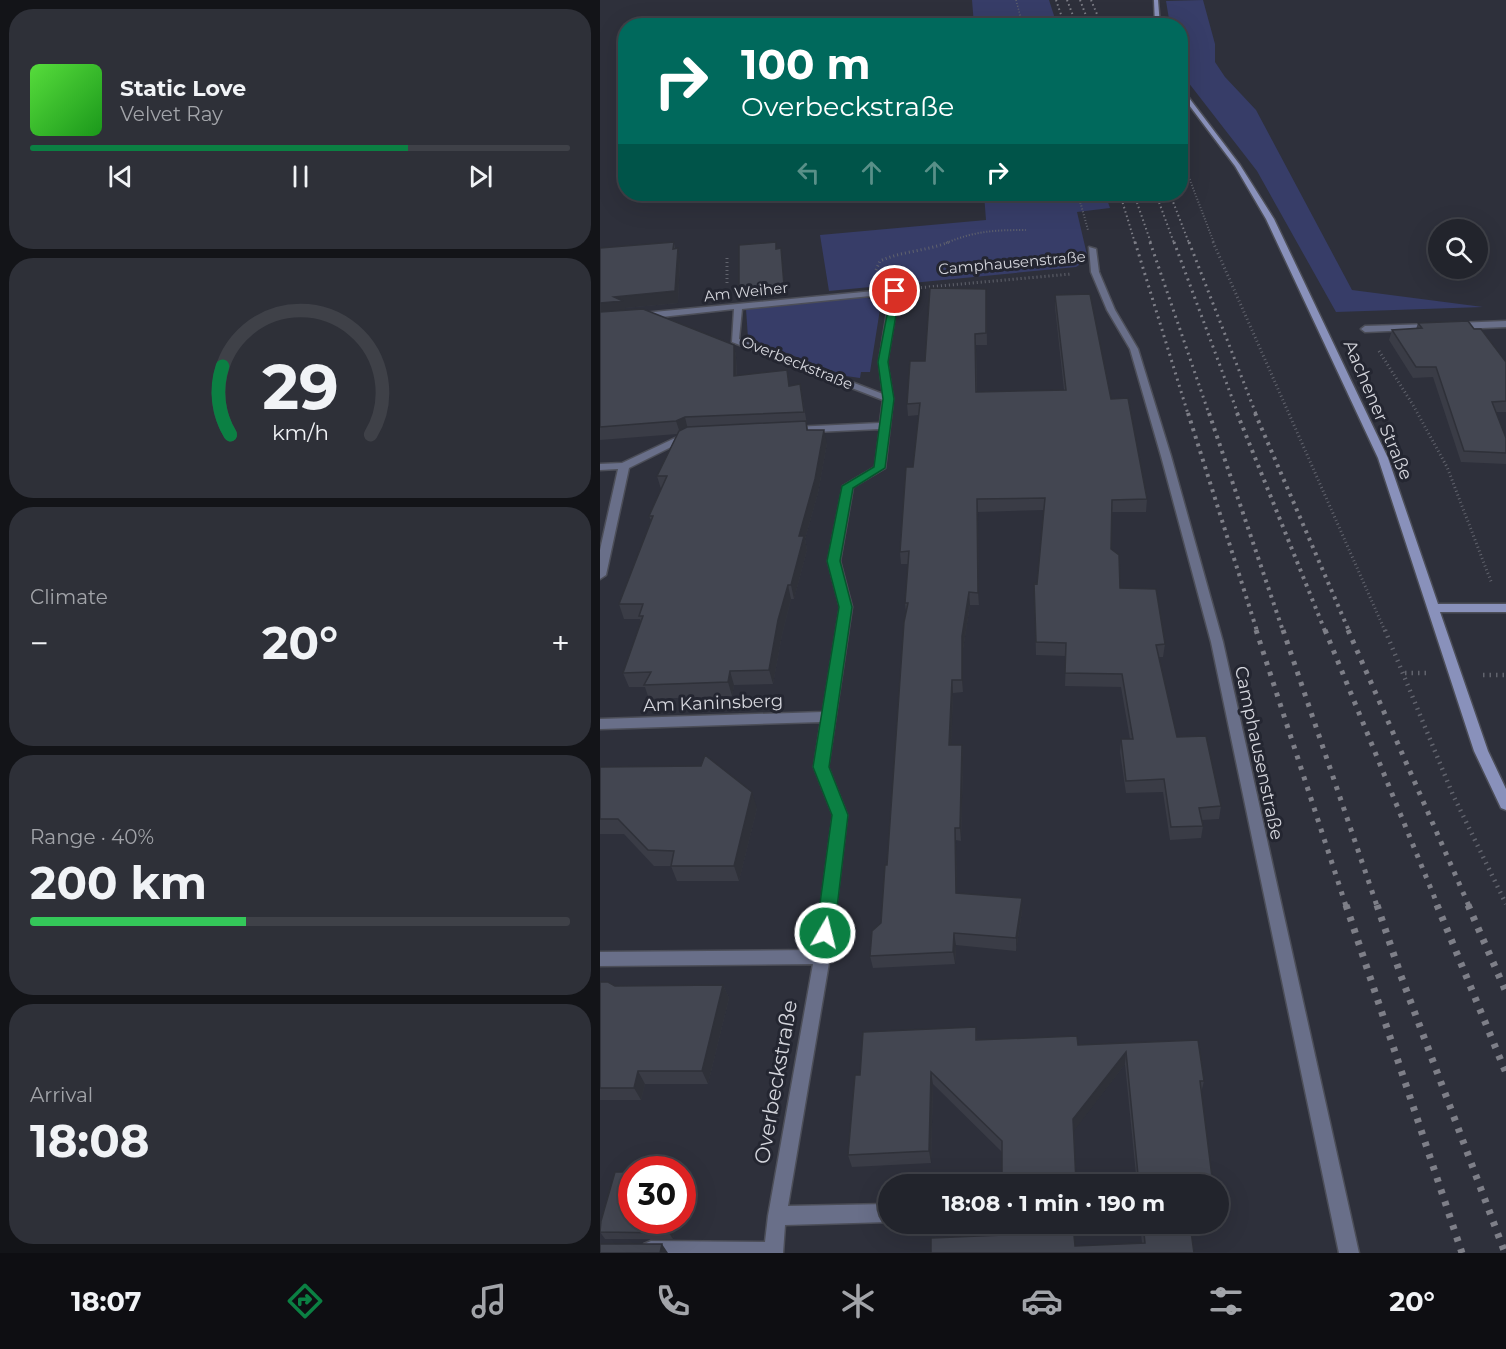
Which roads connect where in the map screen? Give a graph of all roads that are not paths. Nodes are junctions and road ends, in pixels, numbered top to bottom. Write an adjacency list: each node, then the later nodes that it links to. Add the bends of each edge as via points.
1 (1156, 0): 2 (main road)
2 (1157, 18)
3 (1188, 99): 17 (main road, Aachener Straße, via 1238,166 1270,219 1318,318 1383,458)
4 (1092, 249): 28 (street, Camphausenstraße, via 1095,272 1134,349 1216,642)
5 (892, 291): 6 (street, Am Weiher); 10 (street, Overbeckstraße, via 883,362)
6 (738, 307): 7 (street, Am Weiher); 10 (street, Overbeckstraße, via 735,340)
7 (637, 316)
8 (1506, 324): 9 (street)
9 (1365, 329)
10 (888, 399): 11 (street, Overbeckstraße)
11 (884, 426): 12 (street); 19 (street, Overbeckstraße, via 880,468 848,486 834,561 846,607)
12 (780, 431)
13 (699, 435): 14 (street, via 688,435)
14 (624, 466): 15 (street); 16 (street)
15 (600, 467)
16 (600, 575)
17 (1433, 608): 18 (main road); 21 (main road, Aachener Straße, via 1481,751)
18 (1504, 608)
19 (828, 717): 20 (street, Am Kaninsberg); 22 (street, Overbeckstraße, via 821,767 840,815)
20 (600, 724)
21 (1506, 804)
22 (822, 957): 23 (street); 25 (street, Overbeckstraße)
23 (600, 959)
24 (878, 1213): 25 (street)
25 (777, 1216): 27 (street, Overbeckstraße)
26 (635, 1251): 27 (street, Overbeckstraße)
27 (773, 1252)
28 (1349, 1253)

